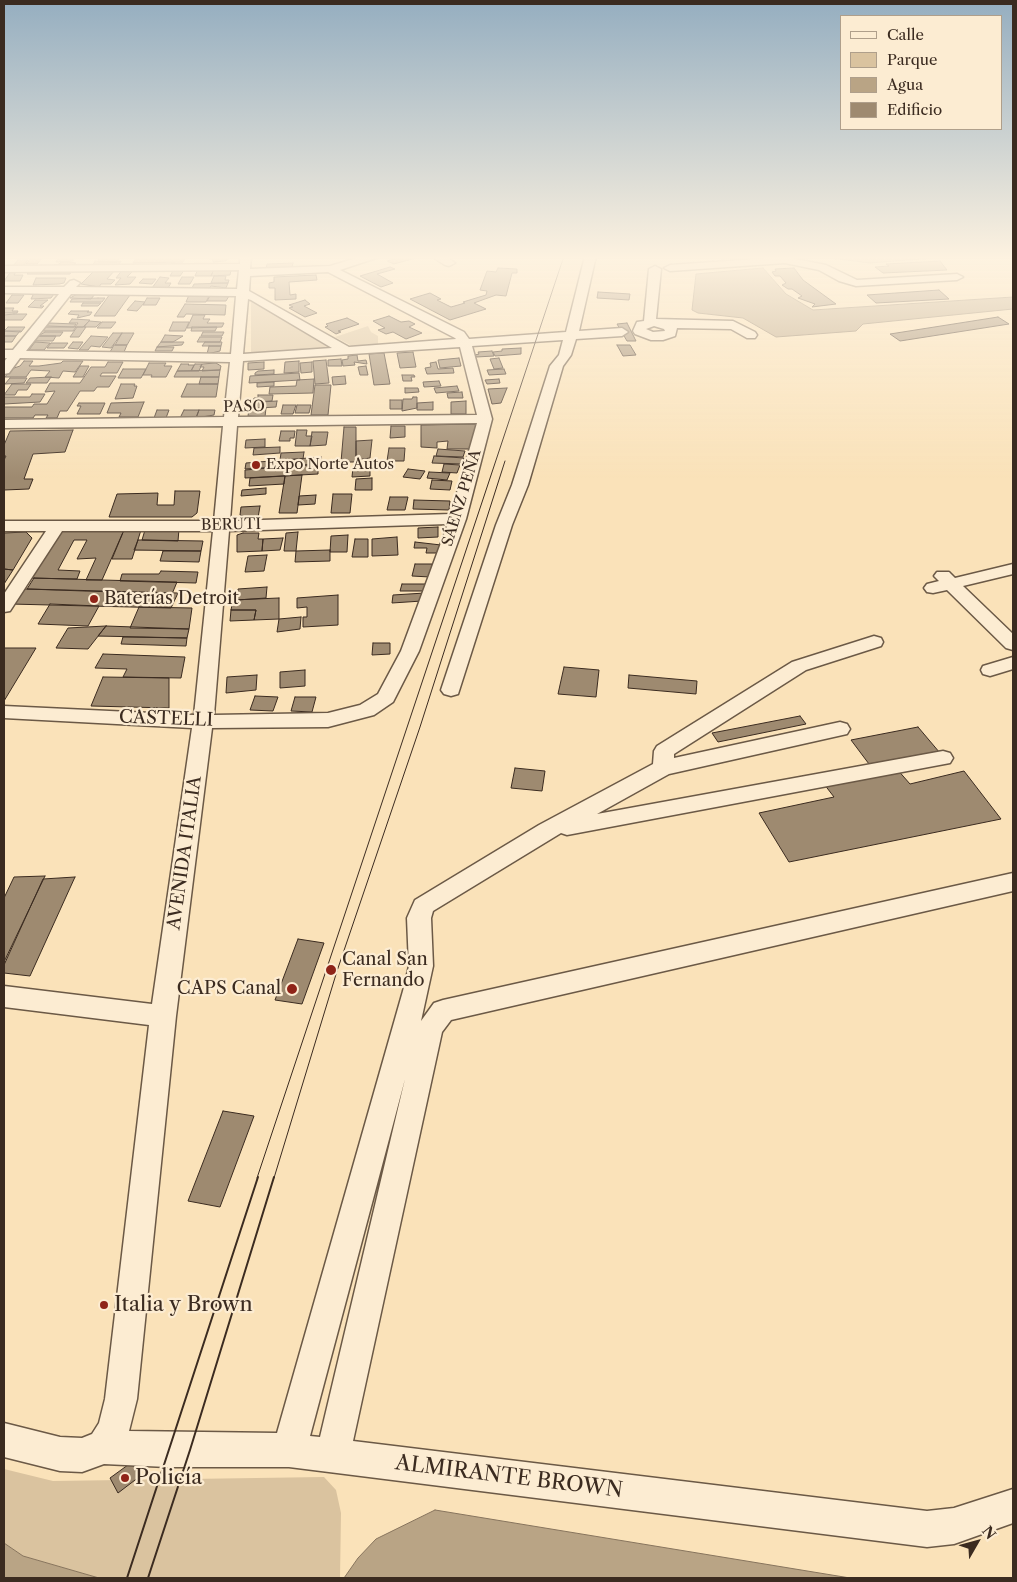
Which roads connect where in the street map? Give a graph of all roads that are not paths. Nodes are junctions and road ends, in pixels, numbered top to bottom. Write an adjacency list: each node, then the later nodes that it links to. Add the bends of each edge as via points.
1 (32, 330): 13 (street)
2 (239, 330): 14 (street, AVENIDA ITALIA)
3 (310, 330): 12 (street)
4 (450, 330): 11 (street, via 460,335)
5 (573, 330): 10 (street)
6 (657, 330): 8 (street, via 651,336)
7 (742, 330): 9 (street)
8 (631, 331): 10 (street)
9 (751, 335)
10 (571, 336): 11 (street); 32 (street, via 565,355 557,366)
11 (465, 343): 12 (street); 16 (street, SÁENZ PEÑA)
12 (347, 351): 14 (street)
13 (10, 355): 14 (street); 15 (street)
14 (237, 358): 17 (street, AVENIDA ITALIA)
15 (4, 370)
16 (485, 419): 17 (street, PASO); 19 (street, SÁENZ PEÑA)
17 (230, 423): 18 (street, PASO); 22 (street, AVENIDA ITALIA)
18 (4, 424)
19 (458, 519): 22 (street, BERUTI); 34 (street, SÁENZ PEÑA, via 410,651 386,698 367,710)
20 (4, 526): 21 (street, BERUTI)
21 (57, 526): 22 (street, BERUTI); 27 (street)
22 (222, 526): 35 (street, AVENIDA ITALIA)
23 (1013, 560): 25 (street, via 943,576)
24 (1013, 569): 25 (street)
25 (952, 584): 26 (street); 29 (street)
26 (933, 588)
27 (4, 607)
28 (874, 642): 38 (street, via 799,666 664,751)
29 (1013, 644)
30 (1013, 663): 31 (street)
31 (990, 670)
32 (451, 690)
33 (4, 712): 35 (street, CASTELLI)
34 (328, 720): 35 (street, CASTELLI)
35 (203, 722): 42 (street, AVENIDA ITALIA)
36 (840, 729): 38 (street)
37 (943, 758): 39 (street)
38 (663, 768): 39 (street)
39 (547, 831): 45 (street, via 423,906 419,918 421,966 412,1004)
40 (1013, 882): 46 (street, via 443,1011 430,1028)
41 (4, 996): 42 (street)
42 (163, 1016): 44 (street, AVENIDA ITALIA, via 120,1399 114,1428)
43 (4, 1440): 44 (street, ALMIRANTE BROWN, via 60,1454 82,1454)
44 (104, 1447): 45 (street, ALMIRANTE BROWN)
45 (289, 1450): 46 (street, ALMIRANTE BROWN)
46 (333, 1456): 47 (street, ALMIRANTE BROWN, via 927,1530 954,1526)
47 (1013, 1506)

